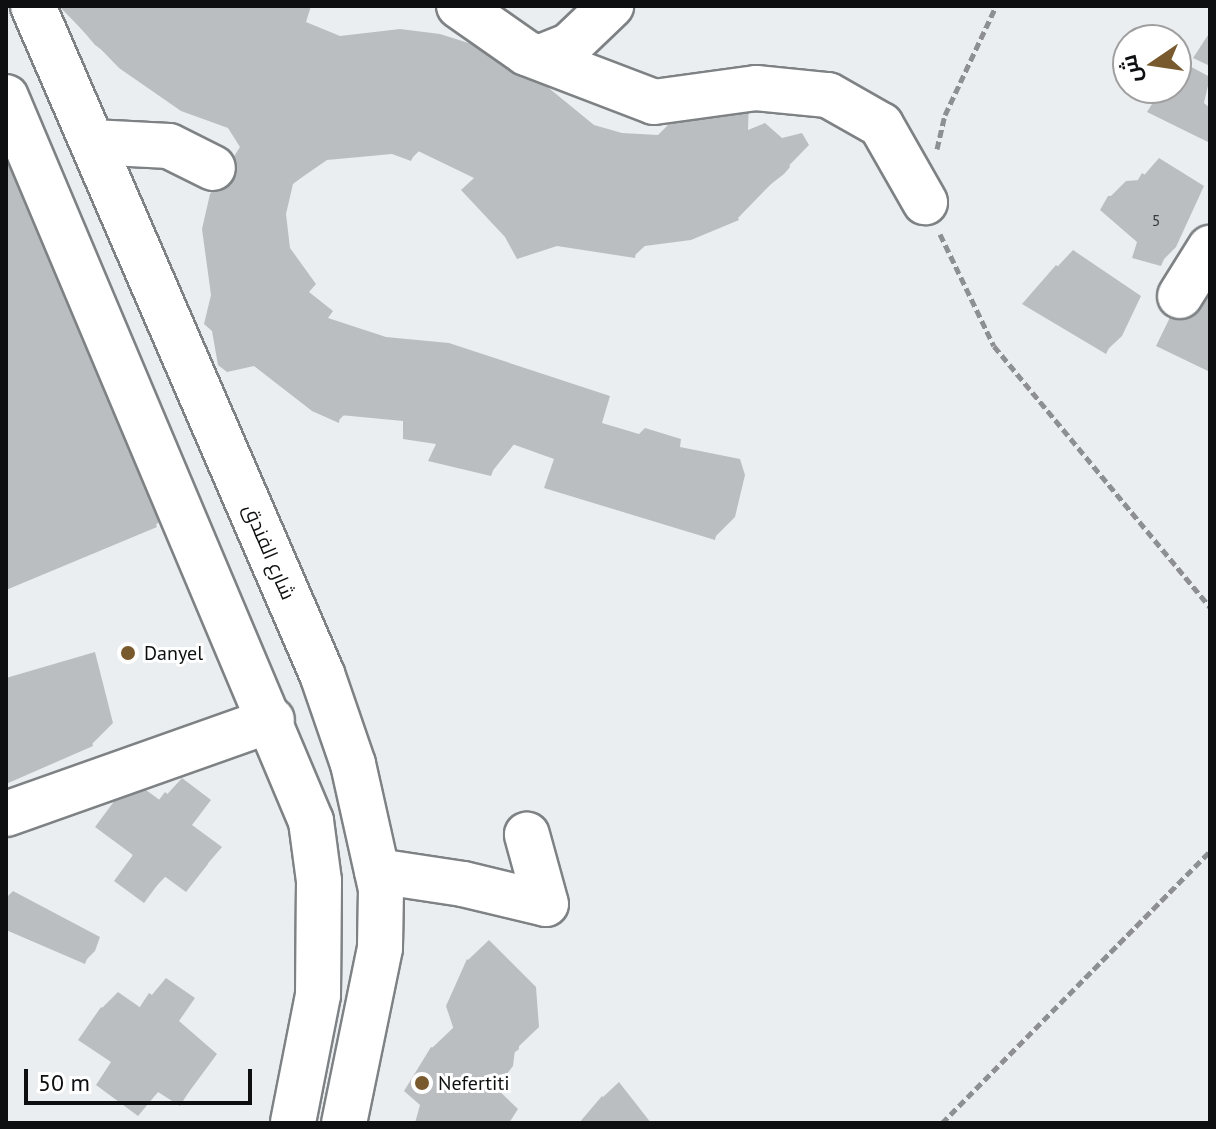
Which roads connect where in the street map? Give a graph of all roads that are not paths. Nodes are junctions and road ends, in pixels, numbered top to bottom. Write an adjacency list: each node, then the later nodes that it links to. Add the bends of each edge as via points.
1 (33, 6): 6 (street, شارع الفندق)
2 (459, 6): 4 (street, via 526,53)
3 (611, 6): 4 (street, via 570,45)
4 (541, 57): 8 (street, via 654,102 756,88 828,95 881,125)
5 (6, 97): 11 (street)
6 (92, 142): 7 (street, via 169,146); 14 (street, شارع الفندق, via 322,674 353,764)
7 (213, 168)
8 (925, 202)
9 (1210, 248): 10 (street)
10 (1180, 296)
11 (272, 720): 12 (street); 15 (street, via 311,821 319,881 318,995)
12 (6, 814)
13 (527, 835): 14 (street, via 546,904)
14 (377, 871): 16 (street, شارع الفندق, via 380,948)
15 (293, 1123)
16 (344, 1123)

